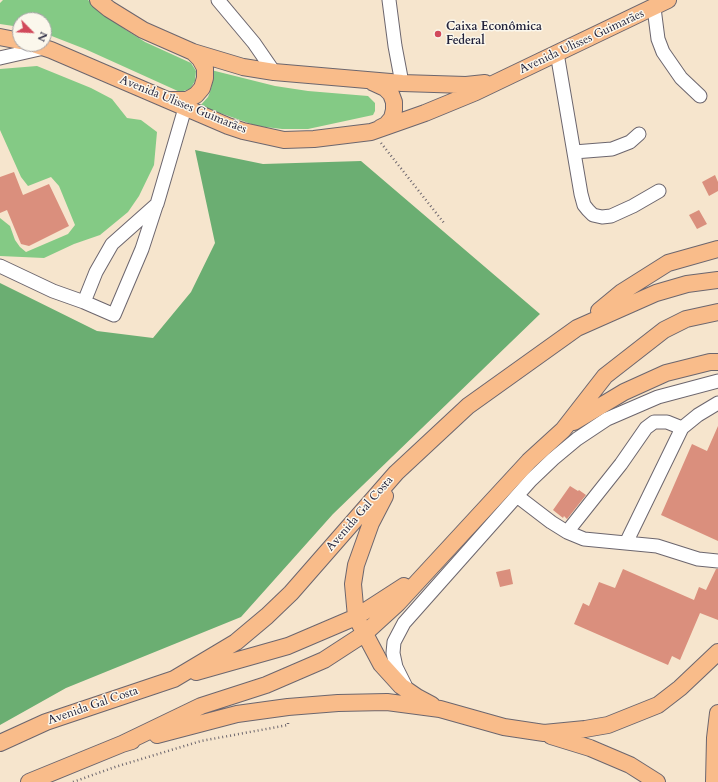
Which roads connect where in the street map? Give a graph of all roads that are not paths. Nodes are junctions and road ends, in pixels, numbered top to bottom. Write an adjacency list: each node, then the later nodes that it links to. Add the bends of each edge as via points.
1 (98, 0): 10 (main road, Avenida Ulisses Guimarães, via 144,30)
2 (218, 0): 13 (street, via 254,43)
3 (389, 0): 16 (street)
4 (668, 0): 5 (main road, Avenida Ulisses Guimarães)
5 (654, 8): 11 (main road, Avenida Ulisses Guimarães); 17 (street, via 658,39 663,52 681,78)
6 (0, 37): 7 (main road)
7 (12, 39)
8 (20, 52): 12 (street)
9 (52, 52): 18 (main road, Avenida Ulisses Guimarães)
10 (193, 52): 13 (main road, Avenida Ulisses Guimarães, via 242,67); 18 (main road, via 205,68 202,88 187,100)
11 (557, 53): 15 (main road, Avenida Ulisses Guimarães); 22 (street)
12 (0, 58)
13 (274, 72): 14 (main road, Avenida Ulisses Guimarães)
14 (367, 80): 16 (main road, Avenida Ulisses Guimarães); 20 (main road, via 385,88 394,102 392,118 386,125)
15 (495, 82): 16 (main road, Avenida Ulisses Guimarães, via 466,85); 20 (main road, Avenida Ulisses Guimarães, via 436,109)
16 (402, 83)
17 (700, 96)
18 (165, 100): 19 (main road, Avenida Ulisses Guimarães)
19 (185, 108): 20 (main road, Avenida Ulisses Guimarães, via 243,131 284,140); 24 (street)
20 (371, 132)
21 (639, 134): 22 (street, via 630,142 612,149)
22 (574, 152): 23 (street, via 584,205 594,215 611,216)
23 (659, 191)
24 (157, 204): 28 (street, via 112,244 96,272); 28 (street, via 142,249 114,315)
25 (718, 249): 30 (main road, via 668,263 622,292)
26 (0, 266): 28 (street, via 53,291)
27 (718, 280): 30 (main road, Avenida Gal Costa, via 687,284 656,293)
28 (84, 302)
29 (718, 312): 35 (main road, via 686,319 664,330 605,376)
30 (577, 328): 36 (main road, Avenida Gal Costa, via 468,406)
31 (718, 362): 35 (main road, via 666,374 624,392)
32 (718, 381): 37 (street, via 658,397 607,419 553,459)
33 (718, 403): 34 (street)
34 (682, 428): 38 (street, via 660,421 646,428); 39 (street)
35 (563, 430): 41 (main road, via 529,461)
36 (396, 473): 42 (main road, via 371,523 356,565 353,584); 45 (main road, Avenida Gal Costa, via 296,587 267,616 236,642)
37 (517, 496): 38 (street); 46 (street, via 398,632 393,653 401,679)
38 (567, 532): 39 (street, via 584,539)
39 (626, 543): 40 (street, via 656,546 698,559)
40 (718, 561)
41 (426, 572): 42 (main road); 43 (main road, via 398,603)
42 (356, 617): 43 (main road); 45 (main road, via 288,646)
43 (364, 634): 46 (main road, via 381,664); 51 (main road, via 324,660 266,685 201,706)
44 (718, 652): 49 (main road, via 658,705 608,725)
45 (174, 679): 50 (main road, Avenida Gal Costa, via 46,722)
46 (409, 691): 47 (main road)
47 (440, 709): 49 (main road, via 504,727); 51 (main road, via 387,702 288,707 237,714)
48 (718, 713): 54 (main road)
49 (544, 734): 53 (main road, via 590,748 630,765)
50 (0, 743)
51 (122, 744): 52 (main road)
52 (29, 782)
53 (657, 782)
54 (714, 782)

